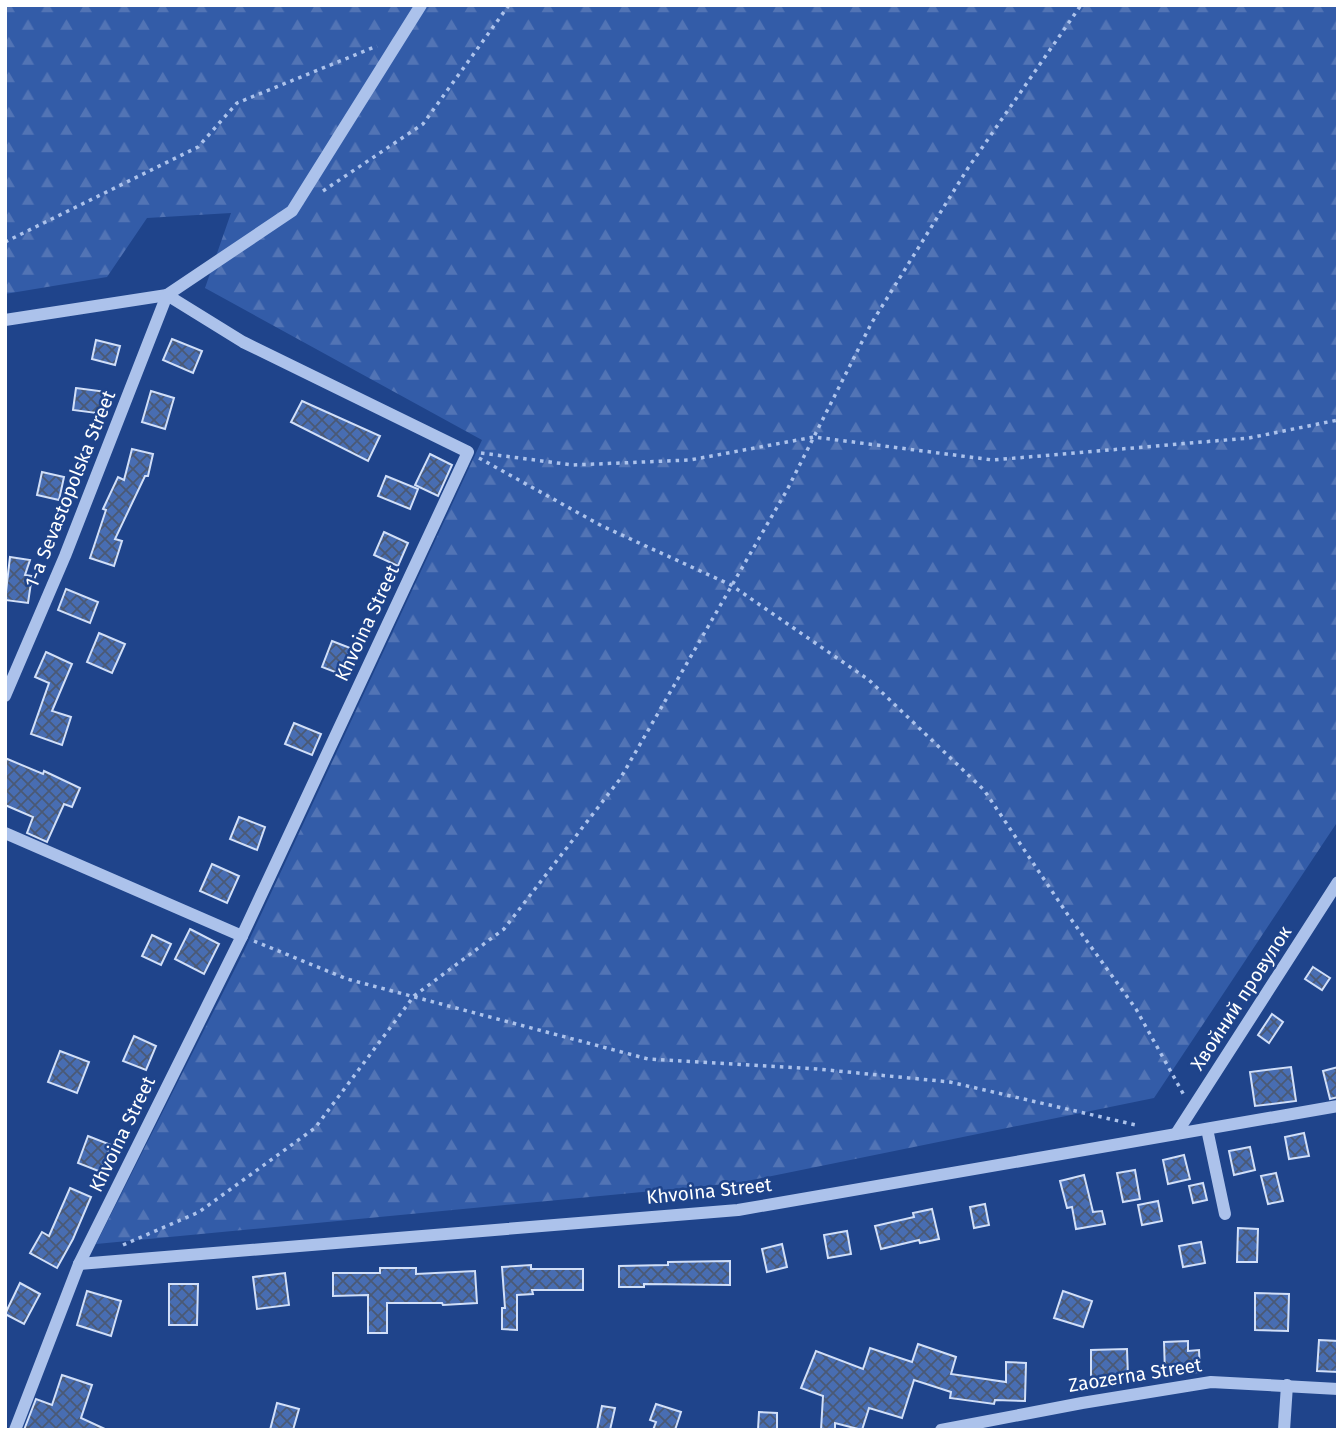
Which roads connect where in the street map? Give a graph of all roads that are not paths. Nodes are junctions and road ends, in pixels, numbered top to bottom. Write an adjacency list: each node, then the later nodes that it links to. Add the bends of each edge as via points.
1 (421, 5): 2 (street, via 292,211)
2 (167, 295): 3 (street); 4 (street, 1-a Sevastopolska Street); 7 (street, Khvoina Street, via 243,342 468,452)
3 (5, 320)
4 (5, 695)
5 (5, 833): 7 (street)
6 (1338, 882): 10 (street, Хвойний провулок)
7 (242, 936): 12 (street, Khvoina Street)
8 (1338, 1106): 9 (street, Khvoina Street)
9 (1208, 1129): 10 (street, Khvoina Street); 11 (street)
10 (1176, 1134): 12 (street, Khvoina Street, via 738,1210)
11 (1226, 1214)
12 (79, 1264): 15 (street, Khvoina Street)
13 (1287, 1385): 14 (street, Zaozerna Street); 16 (street, Zaozerna Street, via 1211,1382); 17 (street)
14 (1338, 1389)
15 (15, 1430)
16 (941, 1430)
17 (1284, 1430)

